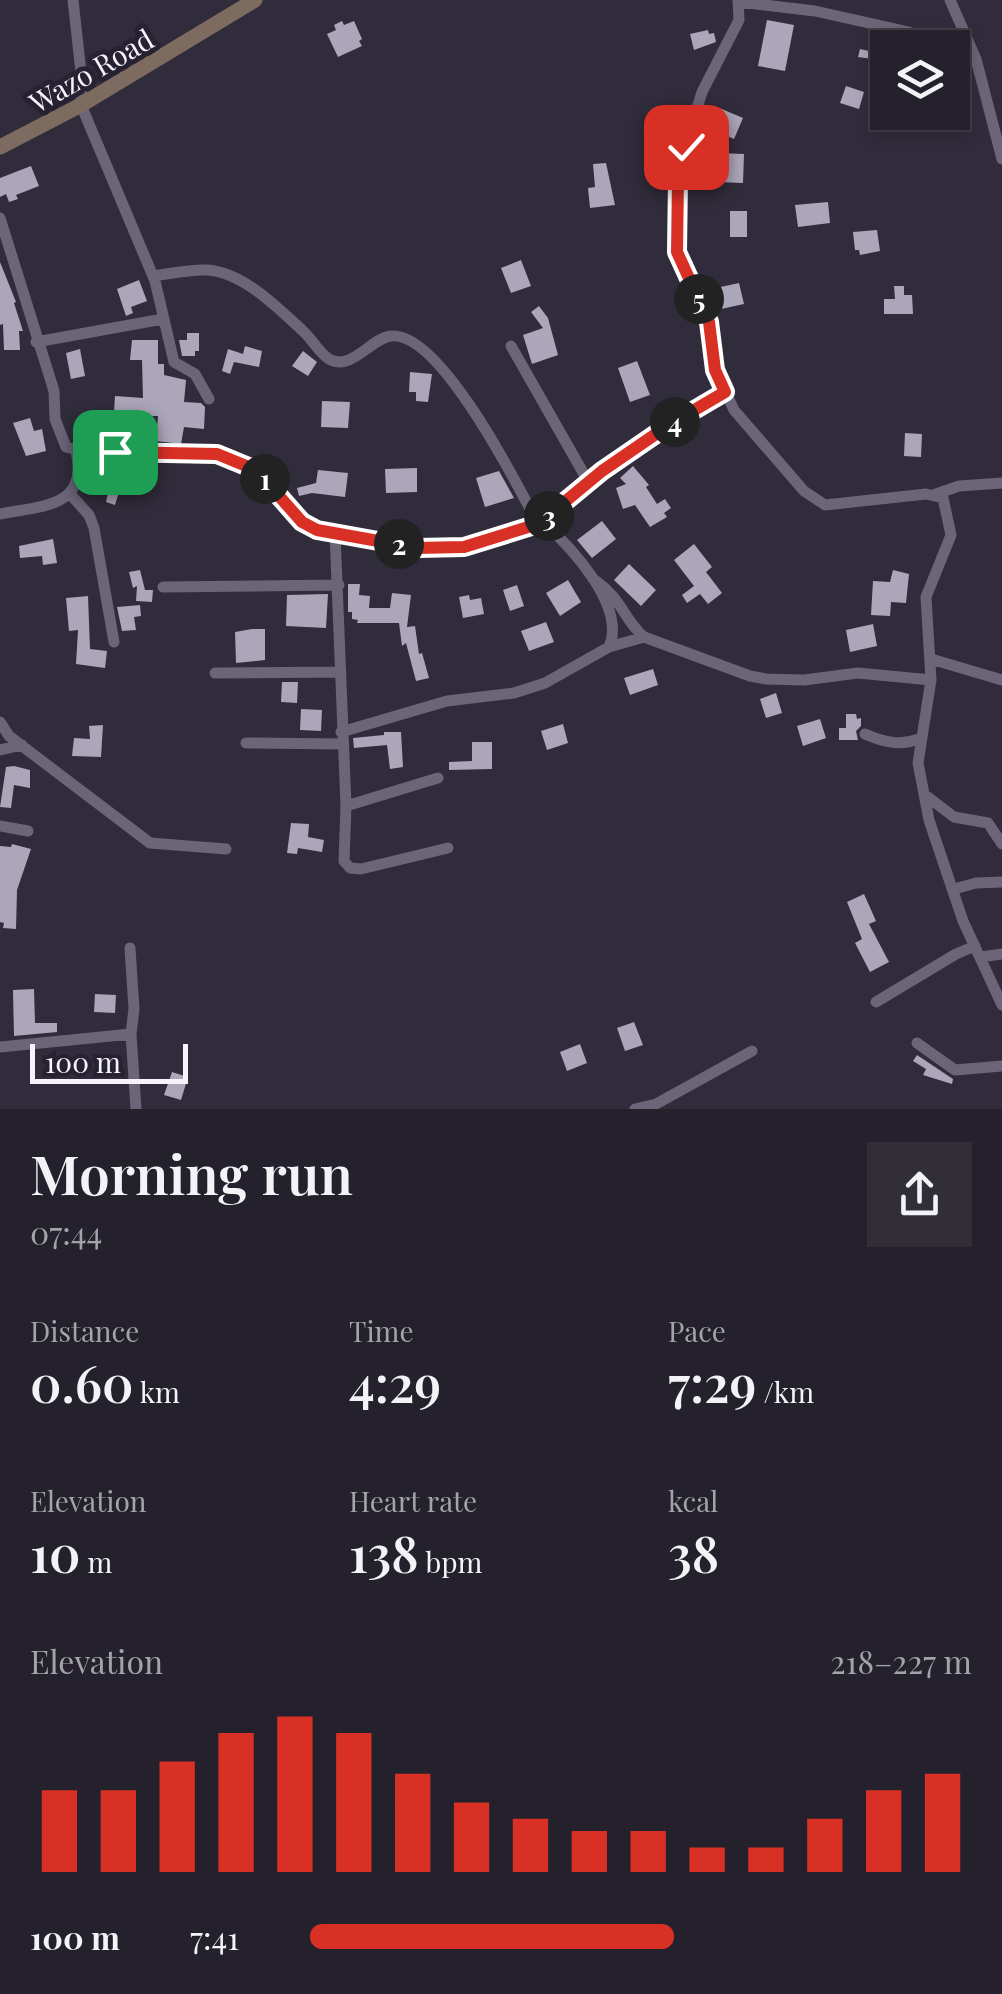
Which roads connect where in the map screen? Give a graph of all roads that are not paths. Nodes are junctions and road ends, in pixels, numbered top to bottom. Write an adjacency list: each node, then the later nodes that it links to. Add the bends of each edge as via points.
1 (73, 0): 6 (street)
2 (254, 0): 6 (main road, Wazo Road)
3 (950, 0): 8 (street, via 976,59)
4 (738, 1): 5 (street); 14 (street, via 739,20 702,92 678,180 677,252 709,322)
5 (900, 30)
6 (81, 106): 7 (main road, Wazo Road); 10 (street)
7 (0, 147)
8 (1002, 159)
9 (0, 218): 12 (street)
10 (153, 276): 11 (street); 22 (street, via 208,270 244,284 332,360 342,362 388,336 403,336 461,389)
11 (163, 319): 12 (street); 15 (street, via 174,362 195,374)
12 (36, 342): 16 (street, via 54,392 60,436)
13 (511, 346): 17 (street)
14 (725, 392): 17 (street); 19 (street, via 804,491 824,505)
15 (209, 399)
16 (76, 451): 20 (street); 23 (street, via 217,454 268,481 302,522)
17 (589, 483): 22 (street)
18 (1002, 483): 19 (street)
19 (936, 494): 30 (street, via 943,498 951,536 926,597)
20 (71, 495): 21 (street); 28 (street, via 94,528)
21 (0, 514)
22 (540, 523): 23 (street, via 464,547 417,548); 24 (street, via 574,550)
23 (336, 533): 25 (street)
24 (591, 577): 27 (street, via 616,597); 29 (street, via 612,624)
25 (339, 585): 26 (street); 31 (street)
26 (163, 587)
27 (644, 636): 29 (street); 33 (street, via 766,679 858,673)
28 (114, 642)
29 (609, 647): 37 (street, via 545,683 447,701)
30 (932, 658): 33 (street); 34 (street)
31 (339, 672): 32 (street); 37 (street)
32 (215, 673)
33 (932, 680): 38 (street)
34 (1002, 680)
35 (0, 722): 40 (street)
36 (864, 734): 38 (street, via 895,744)
37 (342, 738): 39 (street); 44 (street)
38 (922, 738): 43 (street)
39 (246, 743)
40 (22, 744): 41 (street); 49 (street, via 150,843)
41 (0, 750)
42 (438, 778): 44 (street)
43 (924, 794): 47 (street, via 954,817 988,823); 51 (street)
44 (346, 806): 48 (street, via 343,854 350,868)
45 (0, 826): 46 (street)
46 (28, 831)
47 (1002, 844)
48 (448, 848)
49 (226, 849)
50 (1002, 882): 51 (street)
51 (954, 889): 53 (street)
52 (130, 948): 57 (street)
53 (978, 952): 54 (street); 55 (street, via 956,954); 56 (street)
54 (1002, 954)
55 (876, 1002)
56 (1002, 1005)
57 (131, 1034): 59 (street); 62 (street)
58 (917, 1042): 61 (street, via 954,1070)
59 (0, 1047)
60 (752, 1050): 63 (street)
61 (1002, 1066)
62 (136, 1109)
63 (635, 1109)

